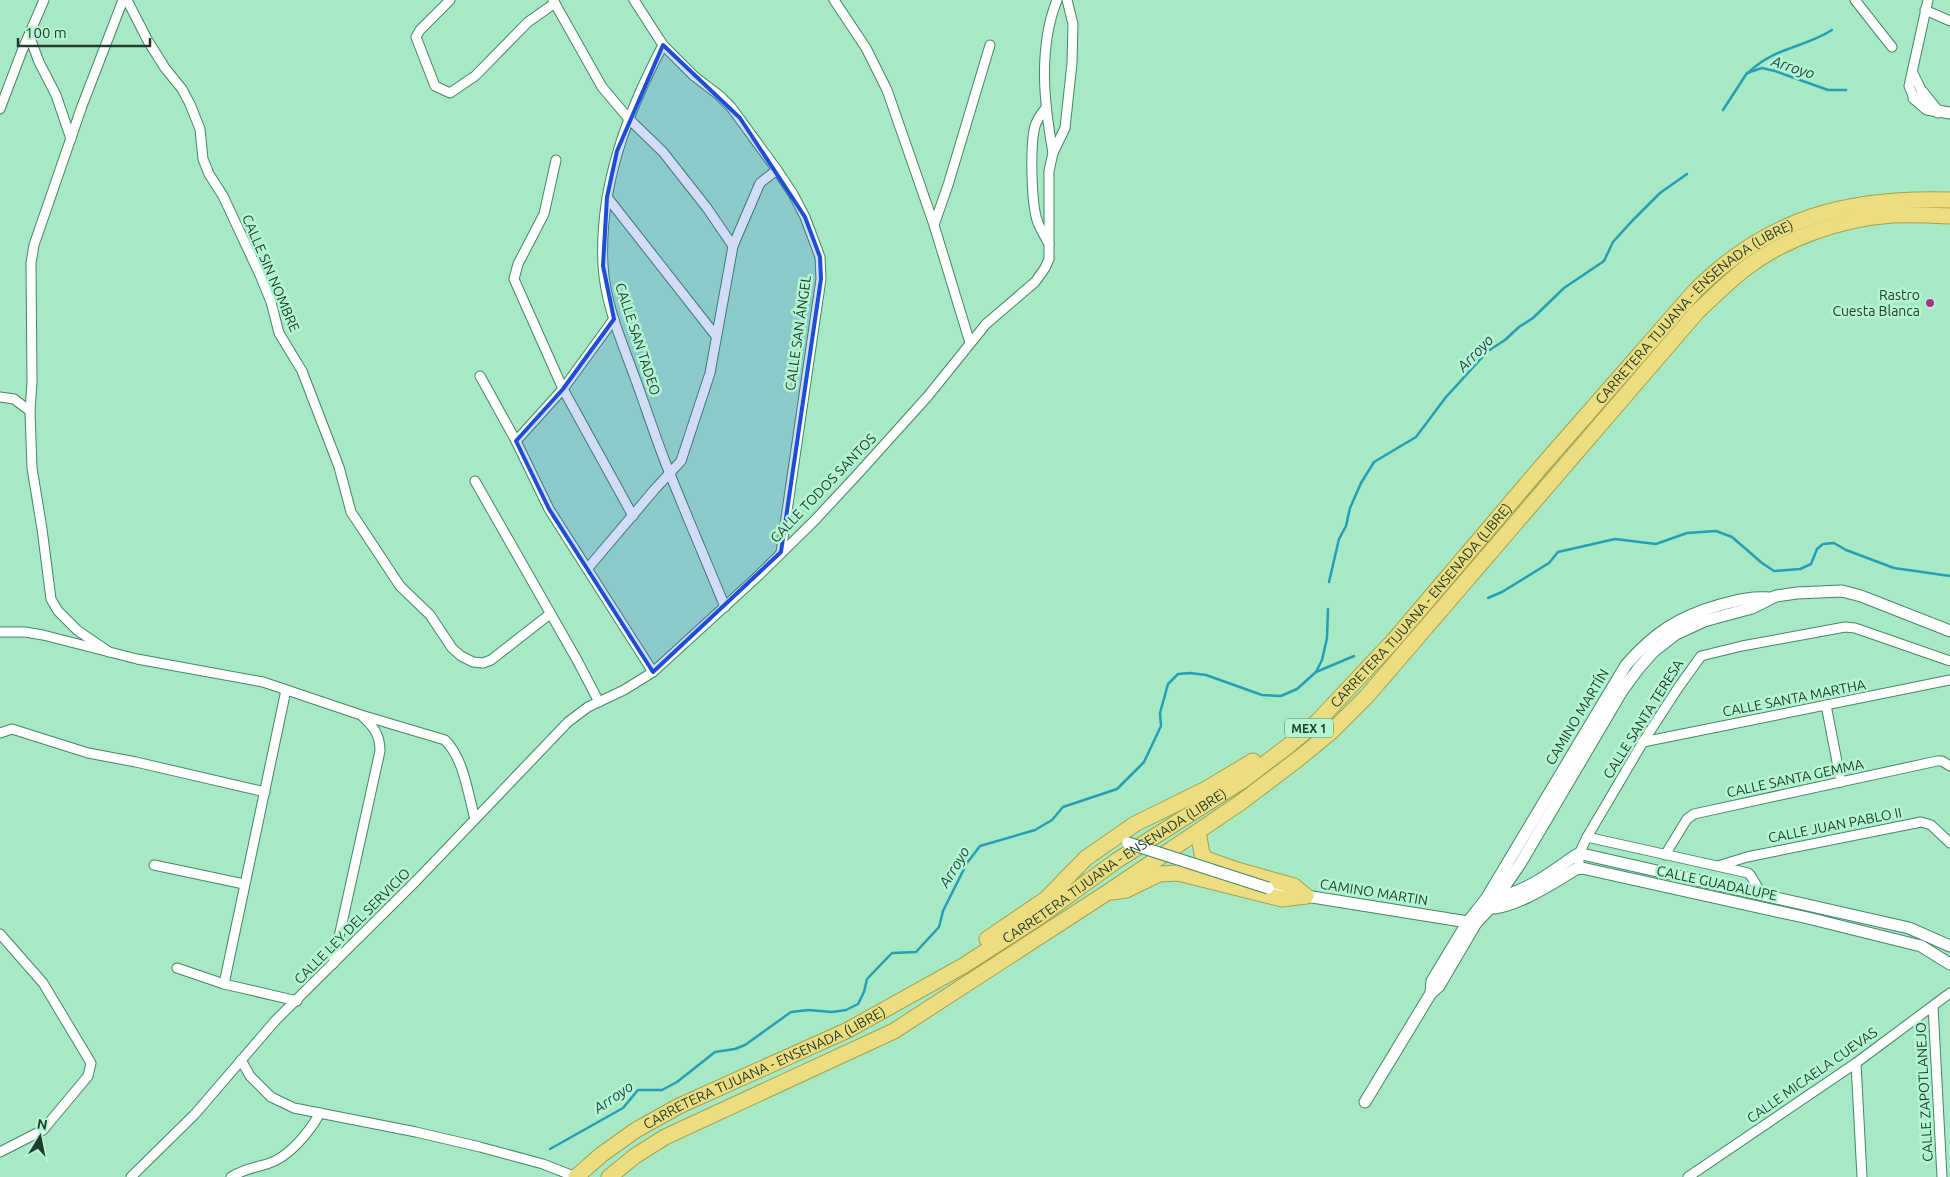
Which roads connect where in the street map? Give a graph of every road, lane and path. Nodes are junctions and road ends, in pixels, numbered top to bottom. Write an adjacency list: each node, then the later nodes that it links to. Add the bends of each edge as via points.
1 (44, 0): 14 (street)
2 (123, 0): 23 (street)
3 (128, 0): 47 (street, CALLE SIN NOMBRE, via 148,41 190,104 200,129 203,159 260,275 279,333 302,371 339,467 351,512 400,586 430,615 452,648 473,662 491,660)
4 (450, 0): 11 (street, via 416,37 435,86 450,93 475,76 528,22)
5 (634, 0): 15 (street, CALLE SAN ÁNGEL)
6 (834, 0): 30 (street, via 866,48 887,90)
7 (1057, 0): 20 (street, via 1047,46)
8 (1067, 0): 24 (street, via 1073,24 1072,63 1065,128)
9 (1928, 0): 12 (street)
10 (1856, 1): 17 (street)
11 (554, 2): 22 (street, via 602,87)
12 (1926, 10): 13 (street); 18 (street, via 1913,73)
13 (1950, 21)
14 (29, 35): 19 (street); 23 (street, via 56,95)
15 (663, 45): 22 (street, CALLE SAN TADEO); 26 (street, CALLE SAN ÁNGEL, via 731,107)
16 (990, 45): 30 (street)
17 (1892, 47)
18 (1918, 95): 21 (street, via 1938,112)
19 (0, 109)
20 (1045, 110): 24 (street); 32 (street, via 1035,126 1033,202 1038,223)
21 (1950, 113)
22 (629, 119): 27 (street, CALLE SAN TADEO, via 617,151); 31 (street, via 663,152)
23 (71, 139): 39 (street, via 34,245 31,263)
24 (1053, 153): 32 (street, via 1048,195)
25 (556, 160): 37 (street, via 544,214 518,264 514,279)
26 (777, 170): 31 (street, via 760,183); 44 (street, CALLE SAN ÁNGEL, via 805,217 820,257 821,279)
27 (607, 197): 33 (street, CALLE SAN TADEO, via 603,266); 34 (street)
28 (1950, 200): 60 (highway, CARRETERA TIJUANA - ENSENADA (LIBRE) / MEX 1, via 1877,202 1794,222 1769,234 1711,275 1394,640 1318,721)
29 (1950, 216): 65 (highway, CARRETERA TIJUANA - ENSENADA (LIBRE) / MEX 1, via 1893,215 1841,223 1788,244 1746,268 1697,312 1367,696 1298,759)
30 (934, 224): 35 (street)
31 (733, 246): 34 (street)
32 (1050, 247): 35 (street, CALLE TODOS SANTOS, via 1045,268 1035,282 986,324)
33 (614, 319): 37 (street); 41 (street, CALLE SAN TADEO)
34 (716, 336): 41 (street, via 710,374 681,461)
35 (970, 343): 44 (street, CALLE TODOS SANTOS, via 928,396 856,476)
36 (480, 376): 40 (street)
37 (563, 389): 40 (street); 43 (street)
38 (0, 397): 39 (street, via 14,399)
39 (30, 411): 50 (street, via 32,468 51,599 77,630)
40 (516, 441): 45 (street, via 549,509)
41 (670, 474): 43 (street); 46 (street, CALLE SAN TADEO)
42 (475, 481): 47 (street)
43 (632, 516): 45 (street)
44 (781, 552): 46 (street, CALLE TODOS SANTOS)
45 (588, 568): 52 (street)
46 (725, 607): 52 (street, CALLE TODOS SANTOS)
47 (550, 614): 55 (street)
48 (1950, 631): 78 (street, CAMINO MARTÍN, via 1842,591 1749,597 1686,616 1669,625 1641,648 1617,679)
49 (0, 632): 50 (street, via 43,635)
50 (108, 652): 54 (street, via 262,682)
51 (1950, 661): 59 (street, CALLE SANTA TERESA, via 1845,627 1707,653 1696,661)
52 (653, 672): 55 (street, CALLE TODOS SANTOS)
53 (1950, 680): 56 (street, CALLE SANTA MARTHA)
54 (286, 690): 57 (street); 63 (street)
55 (599, 702): 64 (street, CALLE LEY DEL SERVICIO, via 568,722)
56 (1826, 705): 59 (street, CALLE SANTA MARTHA); 62 (street)
57 (361, 715): 64 (street, via 445,740 460,766); 85 (street, via 376,731 380,751)
58 (0, 733): 63 (street, via 12,729 88,753)
59 (1643, 742): 66 (street, CALLE SANTA TERESA)
60 (1288, 746): 67 (highway, via 1265,753 1206,789 1135,824); 86 (highway, CARRETERA TIJUANA - ENSENADA (LIBRE) / MEX 1)
61 (1950, 766): 62 (street, CALLE SANTA GEMMA, via 1937,761)
62 (1841, 782): 70 (street, CALLE SANTA GEMMA, via 1694,814 1687,819)
63 (265, 792): 74 (street)
64 (475, 820): 85 (street, CALLE LEY DEL SERVICIO)
65 (1198, 832): 75 (highway, CARRETERA TIJUANA - ENSENADA (LIBRE) / MEX 1); 77 (highway, via 1206,859 1294,886)
66 (1587, 838): 69 (street, CALLE SANTA TERESA); 70 (street, CALLE JUAN PABLO II)
67 (1122, 840): 77 (street, CAMINO MARTIN, bridge, via 1268,888); 86 (highway, via 1086,858 1046,899 988,938)
68 (1950, 843): 72 (street, CALLE JUAN PABLO II, via 1931,825 1921,822 1747,857)
69 (1579, 854): 73 (street, CALLE SANTA TERESA); 76 (street, CALLE GUADALUPE); 78 (street, via 1541,880)
70 (1665, 855): 72 (street, CALLE JUAN PABLO II)
71 (154, 865): 74 (street)
72 (1718, 866): 76 (street, CALLE JUAN PABLO II, via 1748,873)
73 (1579, 868): 78 (street, via 1520,900 1499,908); 82 (street, CALLE GUADALUPE)
74 (244, 884): 88 (street)
75 (1108, 892): 77 (highway, via 1126,890 1159,874 1178,873 1282,900); 100 (highway, CARRETERA TIJUANA - ENSENADA (LIBRE) / MEX 1, via 894,1031 665,1137)
76 (1762, 895): 80 (street, CALLE GUADALUPE)
77 (1306, 896): 79 (street, CAMINO MARTIN)
78 (1488, 903): 79 (street, CAMINO MARTÍN)
79 (1471, 923): 94 (street, CAMINO MARTÍN, via 1432,981 1431,993)
80 (1908, 928): 82 (street); 83 (street, CALLE GUADALUPE)
81 (0, 934): 96 (street, via 43,983 91,1063 88,1076 44,1130)
82 (1903, 942): 84 (street, CALLE GUADALUPE, via 1921,946)
83 (1950, 946)
84 (1950, 964)
85 (332, 965): 90 (street, CALLE LEY DEL SERVICIO)
86 (962, 966): 99 (highway, CARRETERA TIJUANA - ENSENADA (LIBRE) / MEX 1, via 848,1030 670,1111 624,1138)
87 (177, 968): 88 (street)
88 (224, 984): 90 (street)
89 (1950, 993): 91 (street, CALLE MICAELA CUEVAS)
90 (297, 1001): 92 (street, CALLE LEY DEL SERVICIO)
91 (1933, 1006): 93 (street, CALLE MICAELA CUEVAS); 103 (street, CALLE ZAPOTLANEJO)
92 (241, 1060): 95 (street, via 250,1076 271,1097 294,1108); 97 (street, CALLE LEY DEL SERVICIO, via 195,1114)
93 (1856, 1063): 101 (street, CALLE MICAELA CUEVAS); 102 (street)
94 (1365, 1102)
95 (320, 1113): 98 (street, via 312,1128 283,1155 269,1164 253,1166); 99 (street, via 480,1147 543,1164)
96 (0, 1152)
97 (131, 1177)
98 (231, 1177)
99 (576, 1177)
100 (609, 1177)
101 (1688, 1177)
102 (1862, 1177)
103 (1942, 1177)

